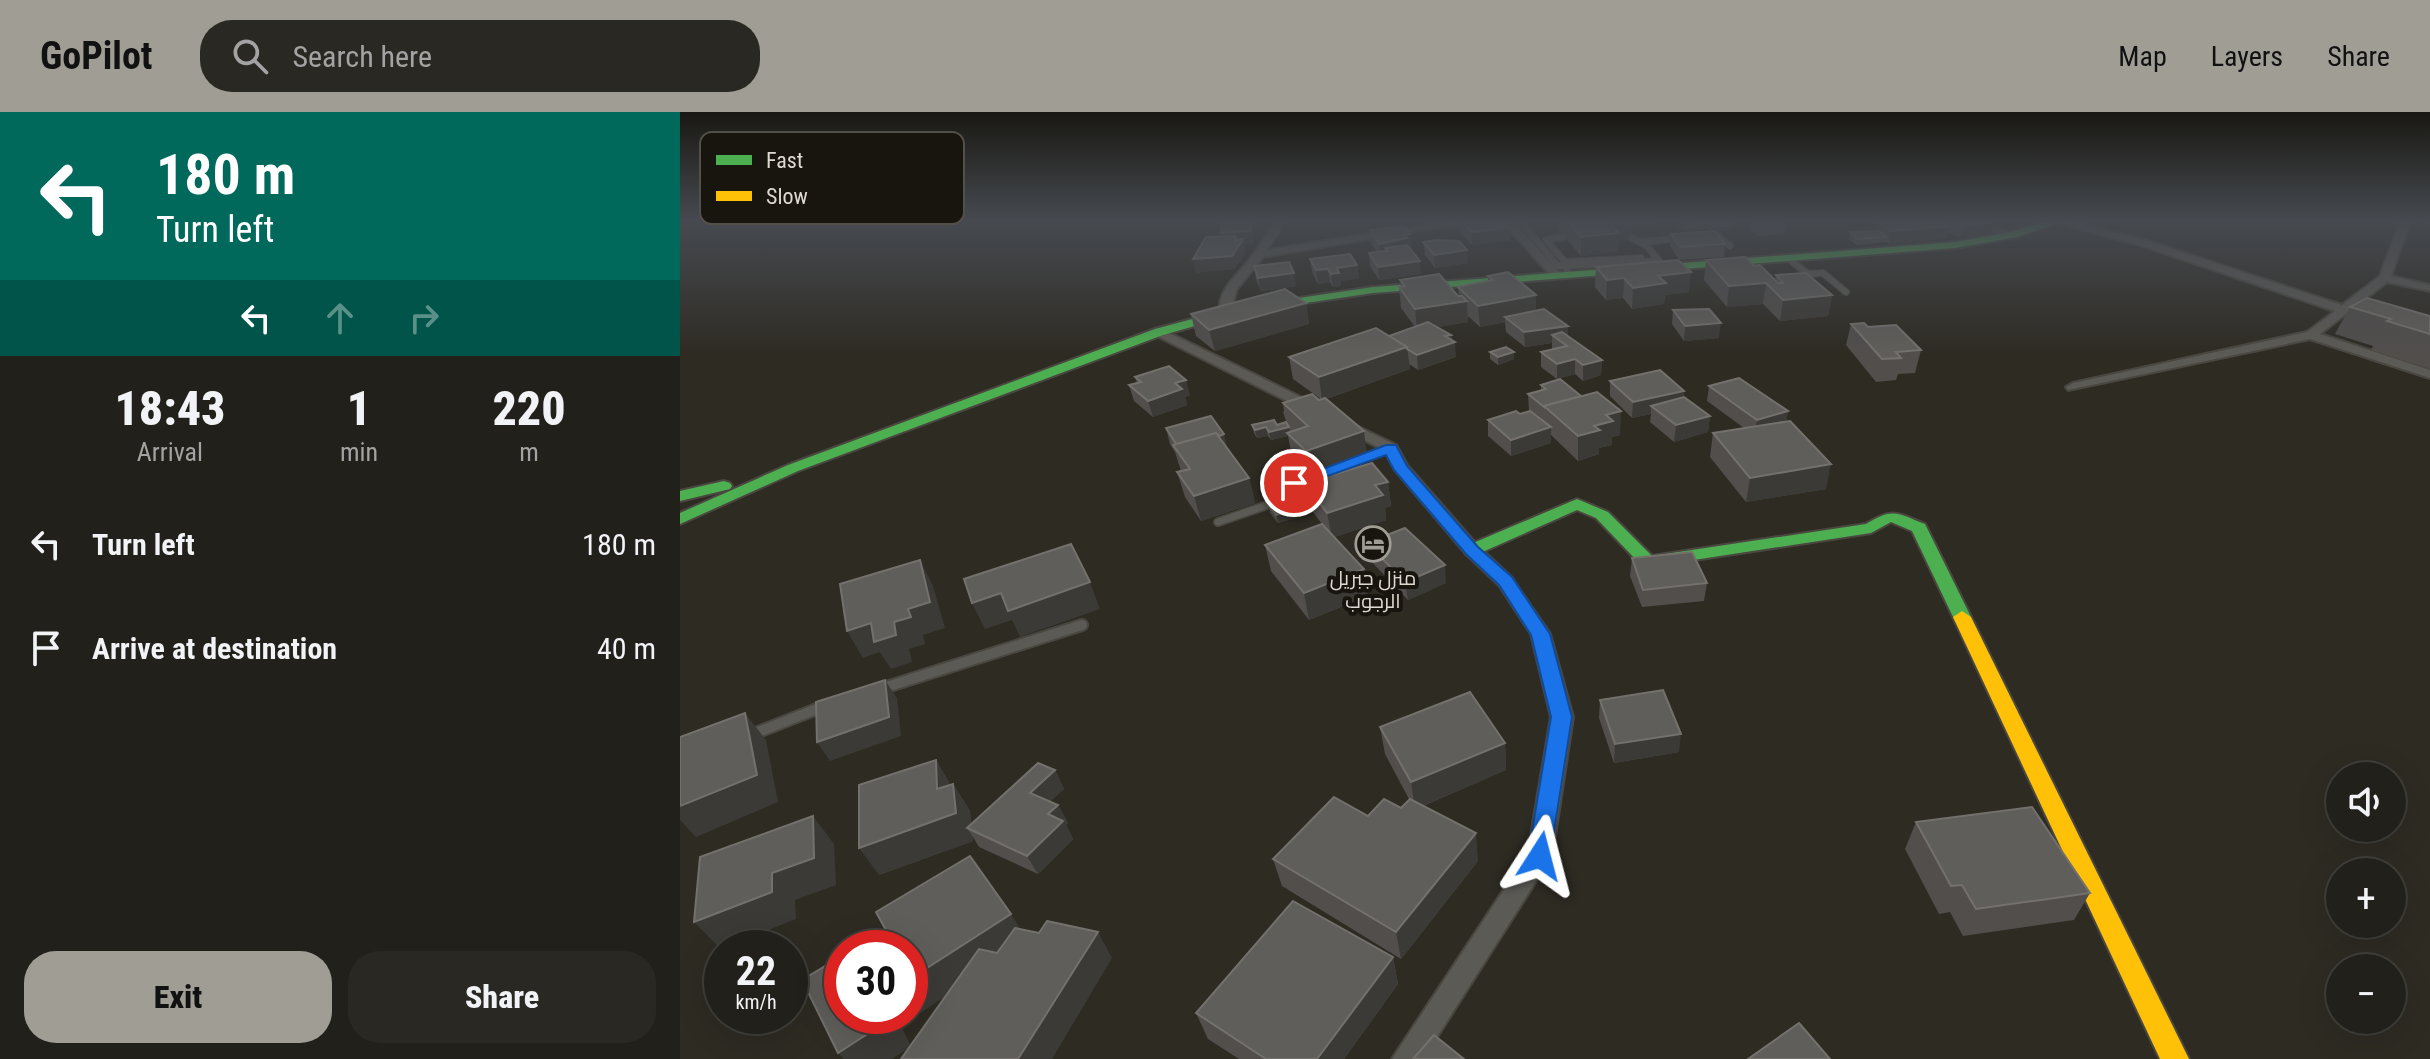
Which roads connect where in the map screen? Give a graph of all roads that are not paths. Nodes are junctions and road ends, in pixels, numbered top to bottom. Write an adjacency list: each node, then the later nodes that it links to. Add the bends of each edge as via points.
1 (1249, 266): 14 (street, via 1229,289)
2 (1558, 266): 9 (lane)
3 (1560, 266): 9 (street)
4 (1562, 266): 9 (lane)
5 (1642, 266): 9 (street)
6 (1798, 266): 12 (lane, via 1808,274 1823,273)
7 (2214, 266): 13 (street)
8 (2389, 266): 10 (street)
9 (1564, 270): 14 (street, via 1322,296)
10 (2385, 278): 11 (street); 13 (street)
11 (2430, 288)
12 (1846, 292)
13 (2342, 309): 16 (street)
14 (1225, 314): 15 (street)
15 (1159, 332): 19 (street); 20 (street)
16 (2311, 335): 17 (street); 18 (street)
17 (2430, 374)
18 (2073, 387)
19 (1391, 448): 23 (lane, via 1270,492 1279,501); 24 (street, via 1400,467)
20 (793, 468): 21 (street); 22 (street)
21 (680, 498): 22 (street, via 686,508)
22 (680, 518)
23 (1218, 522)
24 (1472, 550): 29 (street, via 1505,581 1540,634 1562,717 1540,856); 30 (street, via 1577,504 1602,515 1648,562 1871,528 1890,516 1919,528)
25 (1082, 625): 26 (lane)
26 (867, 693)
27 (837, 702): 28 (lane)
28 (737, 741)
29 (1406, 1059)
30 (2175, 1059)

